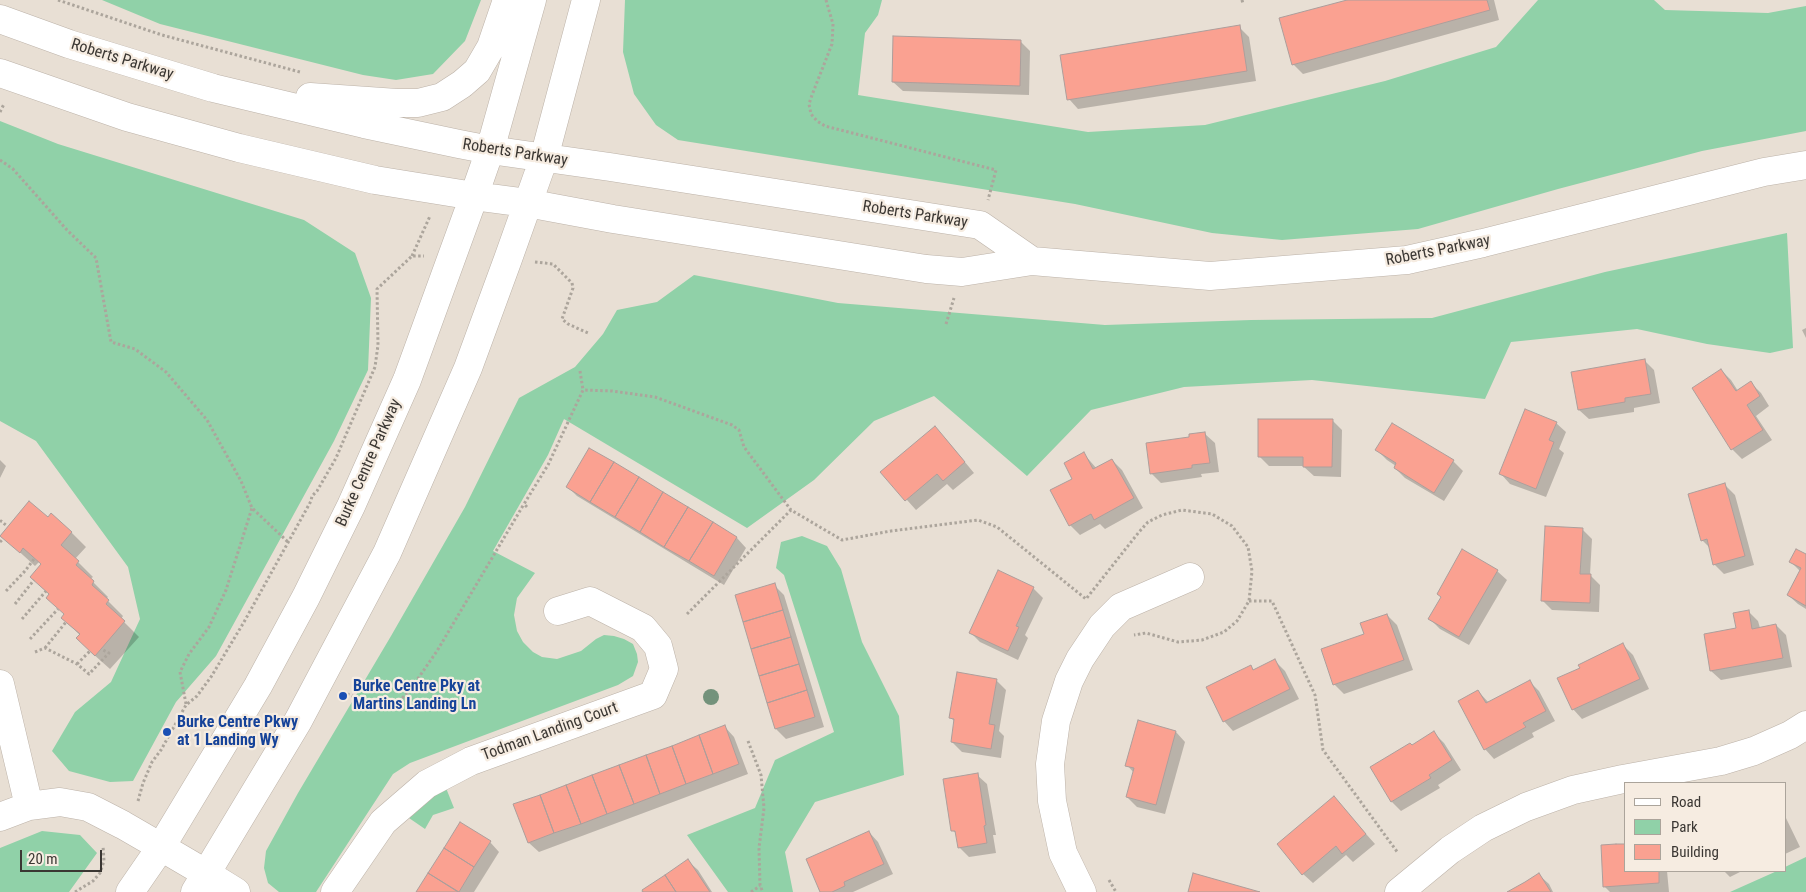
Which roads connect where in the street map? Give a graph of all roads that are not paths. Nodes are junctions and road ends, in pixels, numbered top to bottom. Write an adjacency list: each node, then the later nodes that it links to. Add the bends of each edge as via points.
1 (507, 0): 6 (main road, via 491,46 476,71 442,97 418,103 397,103)
2 (532, 0): 7 (main road, Burke Centre Parkway)
3 (586, 0): 8 (main road)
4 (0, 20): 6 (main road, Roberts Parkway)
5 (0, 73): 10 (main road, Roberts Parkway, via 127,117 238,148 375,180)
6 (213, 88): 7 (main road, Roberts Parkway)
7 (490, 150): 8 (main road, Roberts Parkway); 10 (main road, Burke Centre Parkway)
8 (544, 158): 11 (main road); 12 (main road, Roberts Parkway, via 980,225)
9 (1806, 165): 12 (main road, Roberts Parkway, via 1764,172 1407,260 1210,276)
10 (474, 196): 11 (main road, Roberts Parkway); 19 (main road, Burke Centre Parkway, via 407,380 351,506 258,686)
11 (527, 203): 12 (main road, Roberts Parkway, via 926,268 962,272); 20 (main road, via 468,368 387,553 298,720)
12 (1032, 261)
13 (1190, 577): 24 (main road, via 1121,607 1102,626 1069,681 1056,721 1050,764 1052,801 1063,853)
14 (558, 611): 23 (main road, Todman Landing Court, via 590,602 643,628 658,646 664,669 653,695 471,761 426,784 383,822)
15 (0, 684): 17 (main road)
16 (1806, 724): 25 (main road, via 1754,751 1721,761 1573,790 1526,807 1483,828 1456,846)
17 (29, 806): 18 (main road); 19 (main road, via 60,802 88,807)
18 (0, 817)
19 (161, 848): 20 (main road); 21 (main road, Burke Centre Parkway)
20 (201, 883): 22 (main road)
21 (130, 892)
22 (236, 892)
23 (335, 892)
24 (1082, 892)
25 (1399, 892)

